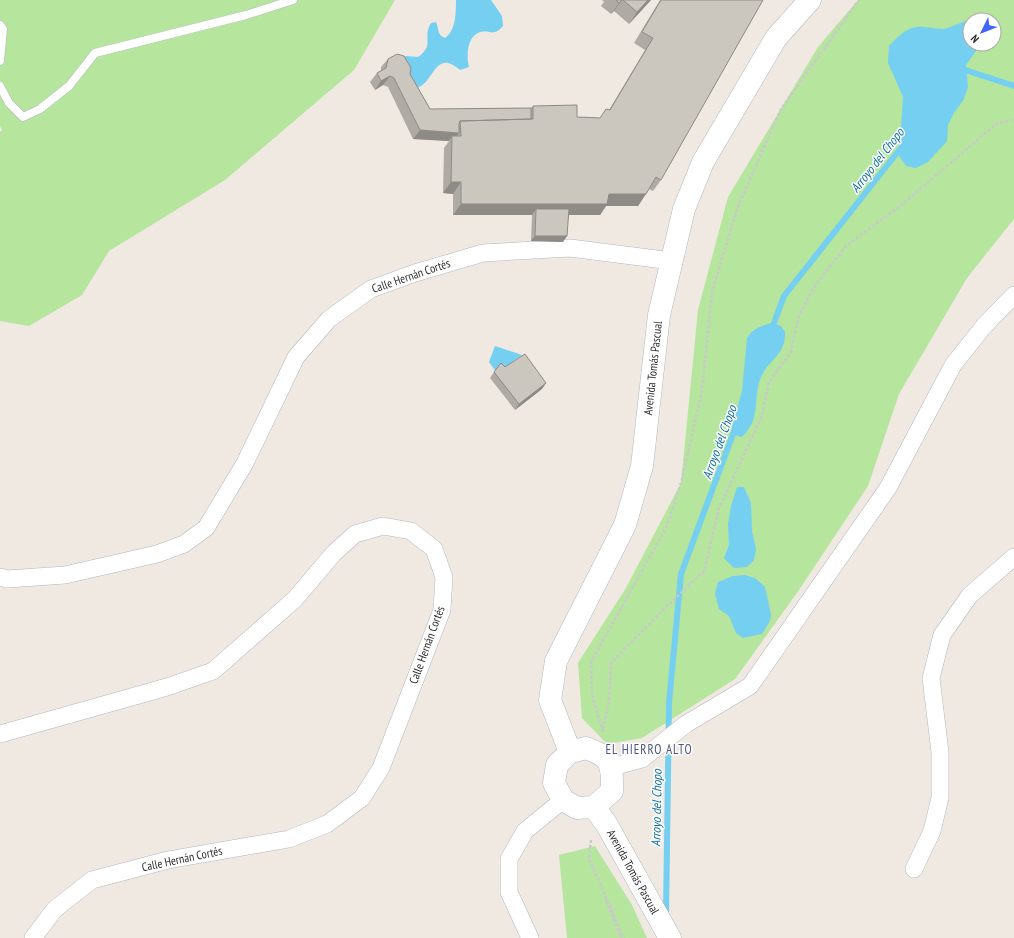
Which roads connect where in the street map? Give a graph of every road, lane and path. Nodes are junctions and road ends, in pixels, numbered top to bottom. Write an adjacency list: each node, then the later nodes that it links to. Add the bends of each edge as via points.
1 (293, 0): 6 (lane, via 246,15 95,53 69,86 40,109 23,117 9,103)
2 (810, 0): 8 (street, Avenida Tomás Pascual, via 776,38 703,162 684,208)
3 (859, 0): 7 (path, via 781,109 738,206 712,292 702,391 681,483 666,528 591,662 592,695 603,730 609,701 611,664 660,612 704,571 719,508 762,416 769,382 791,352 798,319 812,290 845,247 904,203 996,124)
4 (0, 25): 5 (lane, via 3,28)
5 (0, 61)
6 (0, 86)
7 (1014, 119)
8 (672, 261): 11 (street, Calle Hernán Cortés, via 570,248 484,253 371,289 329,319 296,357 245,463 206,528 184,544 157,554 65,576 7,579); 13 (street, Avenida Tomás Pascual, via 659,315 642,466 625,526 556,662 550,700)
9 (1014, 295): 14 (street, via 984,326 953,365 888,488 750,686 686,724 642,759)
10 (1014, 557): 17 (street, via 970,595 942,634 931,678 940,752 940,798 932,830)
11 (0, 577)
12 (0, 734): 18 (street, Calle Hernán Cortés, via 167,687 213,671 295,599 334,553 355,534 383,526 411,532 434,549 444,577 442,610 380,768 362,798 327,824 289,839 168,860 92,880 55,909)
13 (570, 752): 14 (street, via 586,748 602,754); 15 (street, via 557,765 554,783)
14 (612, 767): 16 (street, via 612,791)
15 (563, 800): 16 (street, via 577,808); 19 (street, via 525,831 509,860 509,892)
16 (594, 807): 22 (street, Avenida Tomás Pascual, via 607,825)
17 (914, 868)
18 (33, 938)
19 (530, 938)
20 (621, 938): 21 (path, via 589,859)
21 (624, 938)
22 (670, 938)

